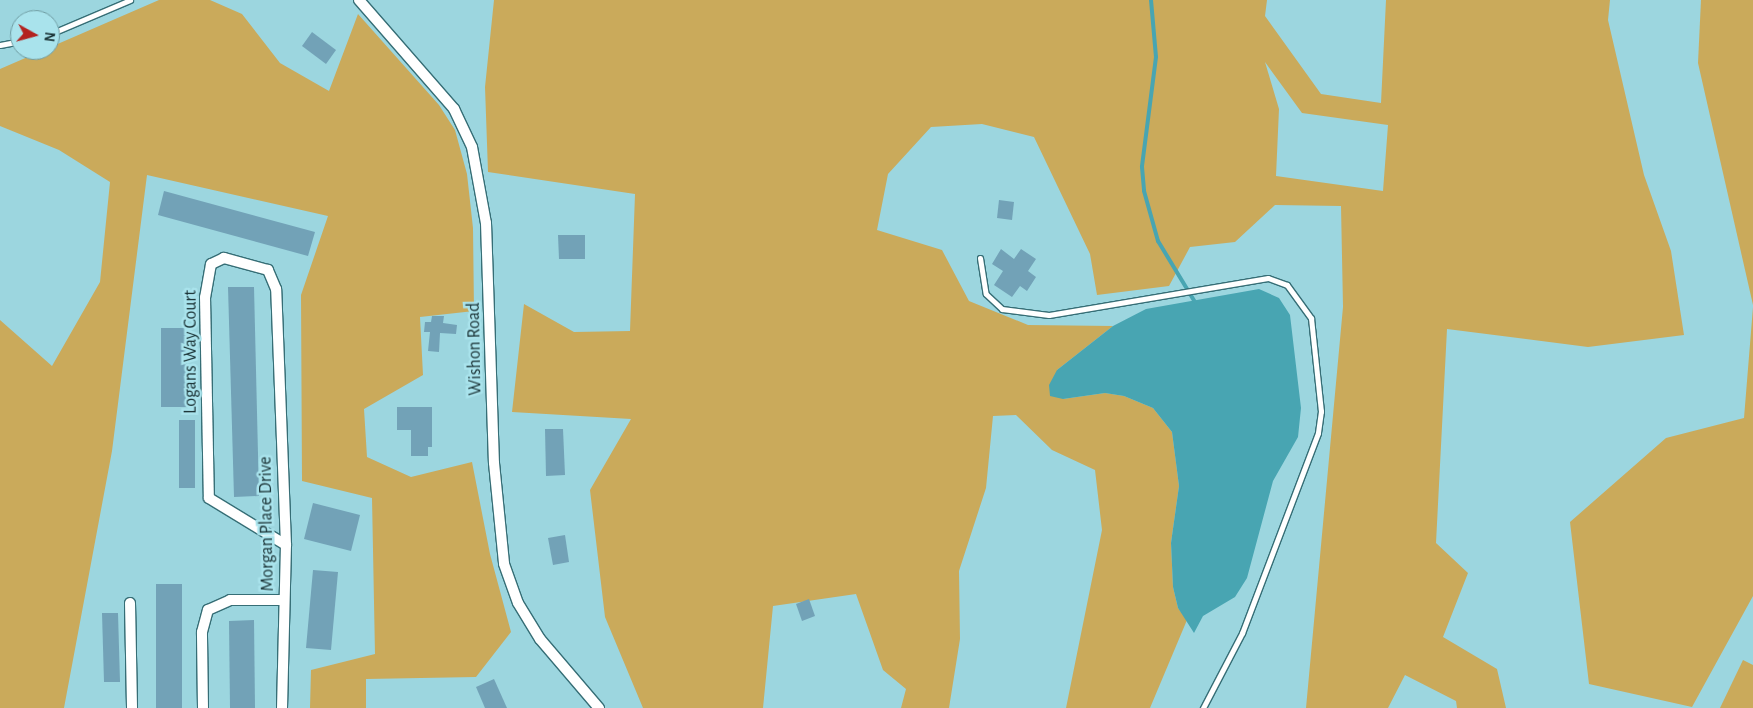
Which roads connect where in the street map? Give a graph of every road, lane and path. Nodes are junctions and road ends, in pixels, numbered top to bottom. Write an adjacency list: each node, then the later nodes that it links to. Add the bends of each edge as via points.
1 (130, 0): 3 (lane)
2 (359, 0): 12 (street, Wishon Road, via 454,109 472,147 486,223 494,463 504,564 518,603 540,639)
3 (60, 30)
4 (980, 258): 13 (lane, via 986,294 1002,308 1049,315 1268,278 1287,285 1311,318 1321,411 1314,449 1242,633)
5 (278, 339): 6 (street, Morgan Place Drive); 6 (street, Logans Way Court, via 273,274 224,258 211,264 205,296 209,498)
6 (286, 545): 7 (street, Morgan Place Drive)
7 (284, 600): 10 (street, via 230,600 213,606 205,615); 11 (street, Morgan Place Drive)
8 (130, 604): 9 (street)
9 (132, 708)
10 (203, 708)
11 (282, 708)
12 (599, 708)
13 (1203, 708)

